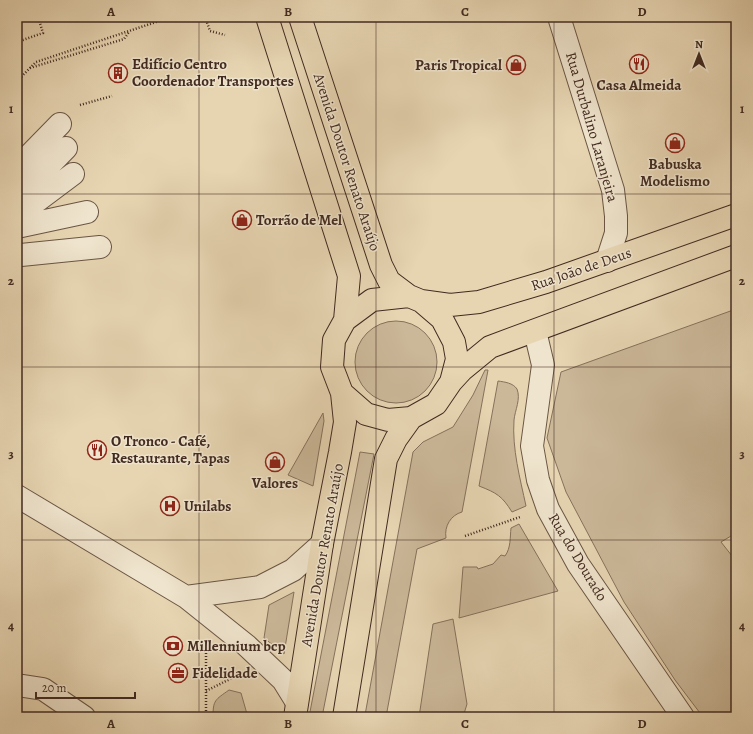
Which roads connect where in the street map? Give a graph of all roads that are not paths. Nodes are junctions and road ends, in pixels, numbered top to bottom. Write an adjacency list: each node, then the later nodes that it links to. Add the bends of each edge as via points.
1 (267, 17): 18 (main road, Avenida Doutor Renato Araújo, via 349,276)
2 (300, 17): 17 (main road, Avenida Doutor Renato Araújo, via 381,265 389,281)
3 (559, 17): 16 (street, Rua Durbalino Laranjeira, via 613,190 616,233)
4 (60, 124): 6 (street)
5 (66, 148): 8 (street)
6 (17, 168)
7 (73, 174): 11 (street)
8 (17, 198)
9 (87, 212): 12 (street)
10 (736, 215): 16 (main road, Rua João de Deus)
11 (17, 216)
12 (17, 227)
13 (100, 246): 14 (street)
14 (17, 254)
15 (736, 256): 19 (main road)
16 (607, 261): 17 (main road, Rua João de Deus, via 479,302 450,305)
17 (415, 299): 18 (main road, Avenida Doutor Renato Araújo, via 372,300); 20 (main road, Avenida Doutor Renato Araújo, via 442,319 454,342 457,359)
18 (344, 320): 21 (main road, Avenida Doutor Renato Araújo, via 334,340 332,368)
19 (535, 331): 20 (main road, via 490,347); 30 (street, Rua do Dourado, via 543,365 532,446 538,480 548,509 578,564)
20 (451, 382): 22 (main road, Avenida Doutor Renato Araújo, via 436,404)
21 (342, 393): 22 (main road, Avenida Doutor Renato Araújo, via 366,414 388,420); 24 (main road, Avenida Doutor Renato Araújo, via 345,422)
22 (411, 418): 29 (main road, Avenida Doutor Renato Araújo, via 386,459)
23 (17, 496): 25 (street)
24 (322, 544): 25 (street, via 293,570 260,587); 27 (main road, Avenida Doutor Renato Araújo)
25 (186, 597): 27 (street, via 246,645 283,680)
26 (17, 685): 28 (street, via 43,689)
27 (296, 709)
28 (84, 717)
29 (344, 717)
30 (683, 717)

